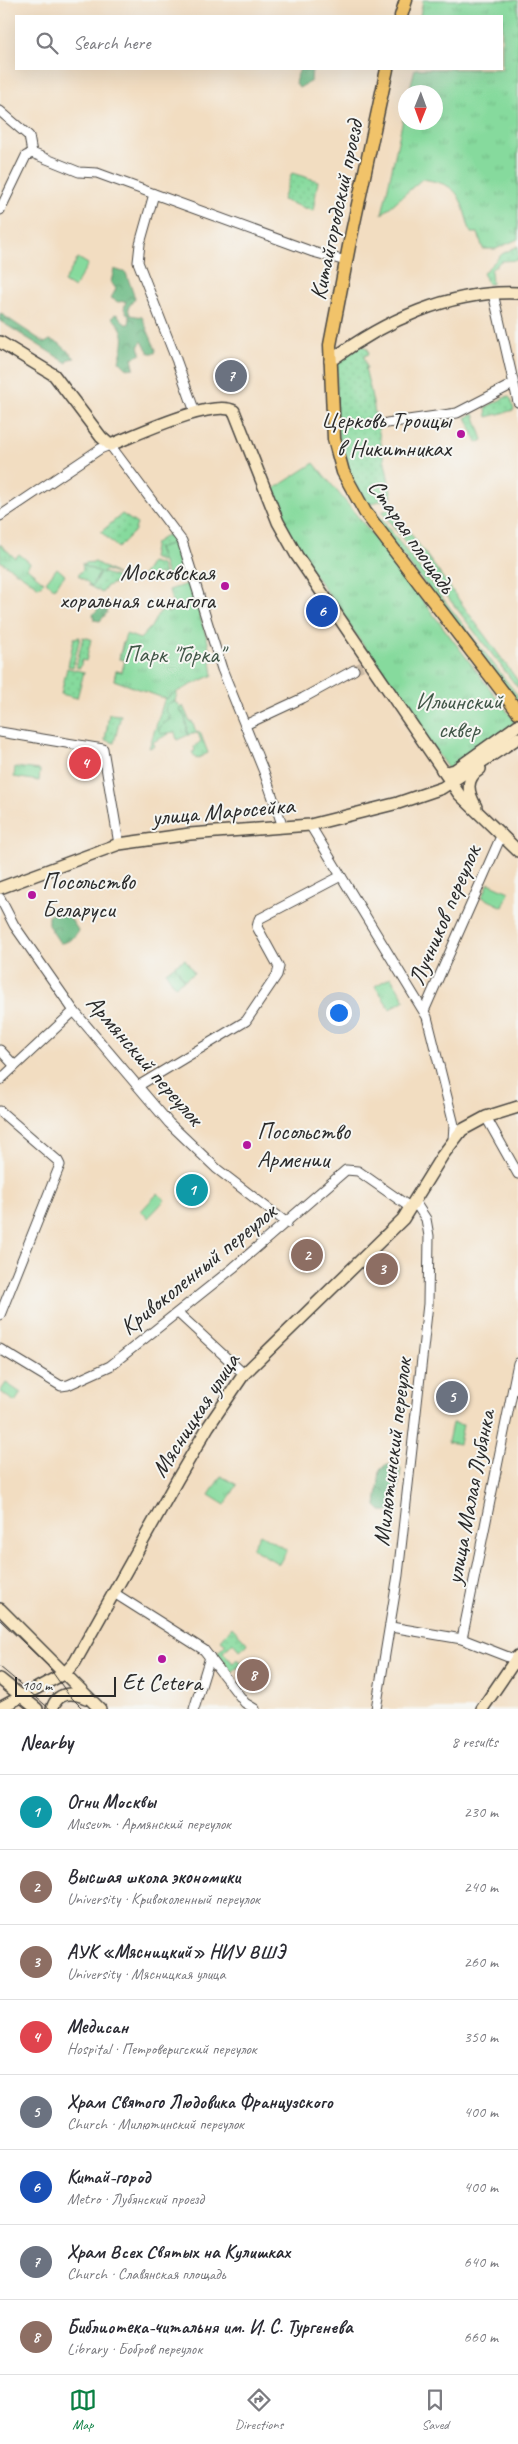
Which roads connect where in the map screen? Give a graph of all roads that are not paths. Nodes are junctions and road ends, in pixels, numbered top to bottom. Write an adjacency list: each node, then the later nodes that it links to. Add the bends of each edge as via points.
1 (397, 0): 3 (main road)
2 (406, 0): 4 (main road)
3 (395, 15)
4 (401, 15)
5 (387, 70): 10 (main road, Китайгородский проезд)
6 (0, 111): 7 (street, via 29,136)
7 (32, 154): 8 (street); 9 (street, via 26,156)
8 (154, 194): 10 (street); 17 (street, via 140,242 138,262)
9 (0, 210)
10 (346, 261): 14 (main road, Китайгородский проезд, via 330,345)
11 (493, 293): 12 (main road); 14 (main road, via 458,298 421,310 346,349); 15 (street)
12 (518, 293)
13 (0, 342): 19 (main road, via 54,374)
14 (330, 361): 22 (main road, Старая площадь, via 334,440 354,493 371,520)
15 (513, 384): 16 (street); 18 (street, via 457,413)
16 (518, 402)
17 (195, 412): 19 (main road); 21 (main road, via 217,408 231,409 237,414 278,522)
18 (391, 423)
19 (110, 445): 20 (street); 23 (street, via 182,541 222,669)
20 (0, 516)
21 (361, 666): 23 (street); 28 (main road, via 392,693)
22 (518, 712)
23 (245, 724): 32 (street)
24 (518, 724): 28 (main road, via 455,770)
25 (0, 732): 34 (street, via 103,749)
26 (518, 738): 27 (main road)
27 (502, 749): 29 (main road, улица Маросейка); 30 (main road, via 469,781 470,796)
28 (442, 770): 29 (main road)
29 (451, 783): 30 (main road); 31 (main road, улица Маросейка, via 435,792 398,803)
30 (484, 819): 33 (main road)
31 (310, 824): 32 (main road, улица Маросейка); 36 (street)
32 (283, 827): 34 (main road, улица Маросейка, via 190,834)
33 (502, 834): 35 (main road); 40 (street, Лучников переулок)
34 (119, 844): 37 (main road, улица Маросейка)
35 (518, 851)
36 (341, 876): 40 (street); 44 (street, via 259,919 257,927 279,967 248,1019)
37 (0, 888)
38 (0, 898): 39 (street, Армянский переулок, via 14,925)
39 (74, 1011): 42 (street); 44 (street, Армянский переулок)
40 (424, 1011): 48 (street, via 454,1125)
41 (0, 1050): 42 (street)
42 (14, 1065): 43 (street)
43 (0, 1080)
44 (138, 1086): 51 (street, Армянский переулок, via 169,1124 217,1169)
45 (518, 1107): 47 (main road, Мясницкая улица)
46 (0, 1111): 53 (street, via 60,1165)
47 (486, 1116): 48 (main road, Мясницкая улица); 49 (street)
48 (453, 1140): 50 (main road, Мясницкая улица)
49 (518, 1174)
50 (413, 1205): 51 (street, Кривоколенный переулок, via 350,1169 333,1180); 56 (main road, Мясницкая улица, via 351,1271); 59 (street, Милютинский переулок, via 428,1224 430,1279)
51 (286, 1223): 52 (street, Кривоколенный переулок)
52 (178, 1313): 54 (street, Кривоколенный переулок, via 110,1366 64,1386); 56 (street)
53 (0, 1315)
54 (0, 1349)
55 (518, 1363): 60 (street, улица Малая Лубянка)
56 (244, 1374): 57 (main road, Мясницкая улица, via 177,1480)
57 (114, 1593): 61 (street); 63 (main road, Мясницкая улица, via 93,1633)
58 (0, 1609): 63 (main road)
59 (391, 1627): 60 (street); 73 (street, Милютинский переулок)
60 (462, 1639): 62 (street)
61 (210, 1657): 71 (street); 72 (street)
62 (517, 1658): 74 (main road)
63 (65, 1673): 65 (main road, Мясницкая улица); 66 (main road)
64 (0, 1679): 65 (main road)
65 (21, 1696): 67 (main road, Мясницкая улица); 68 (main road)
66 (89, 1700): 69 (main road, via 73,1692 56,1700); 70 (main road)
67 (0, 1708)
68 (37, 1709)
69 (52, 1709)
70 (100, 1709)
71 (194, 1709)
72 (254, 1709)
73 (376, 1709)
74 (482, 1709)

